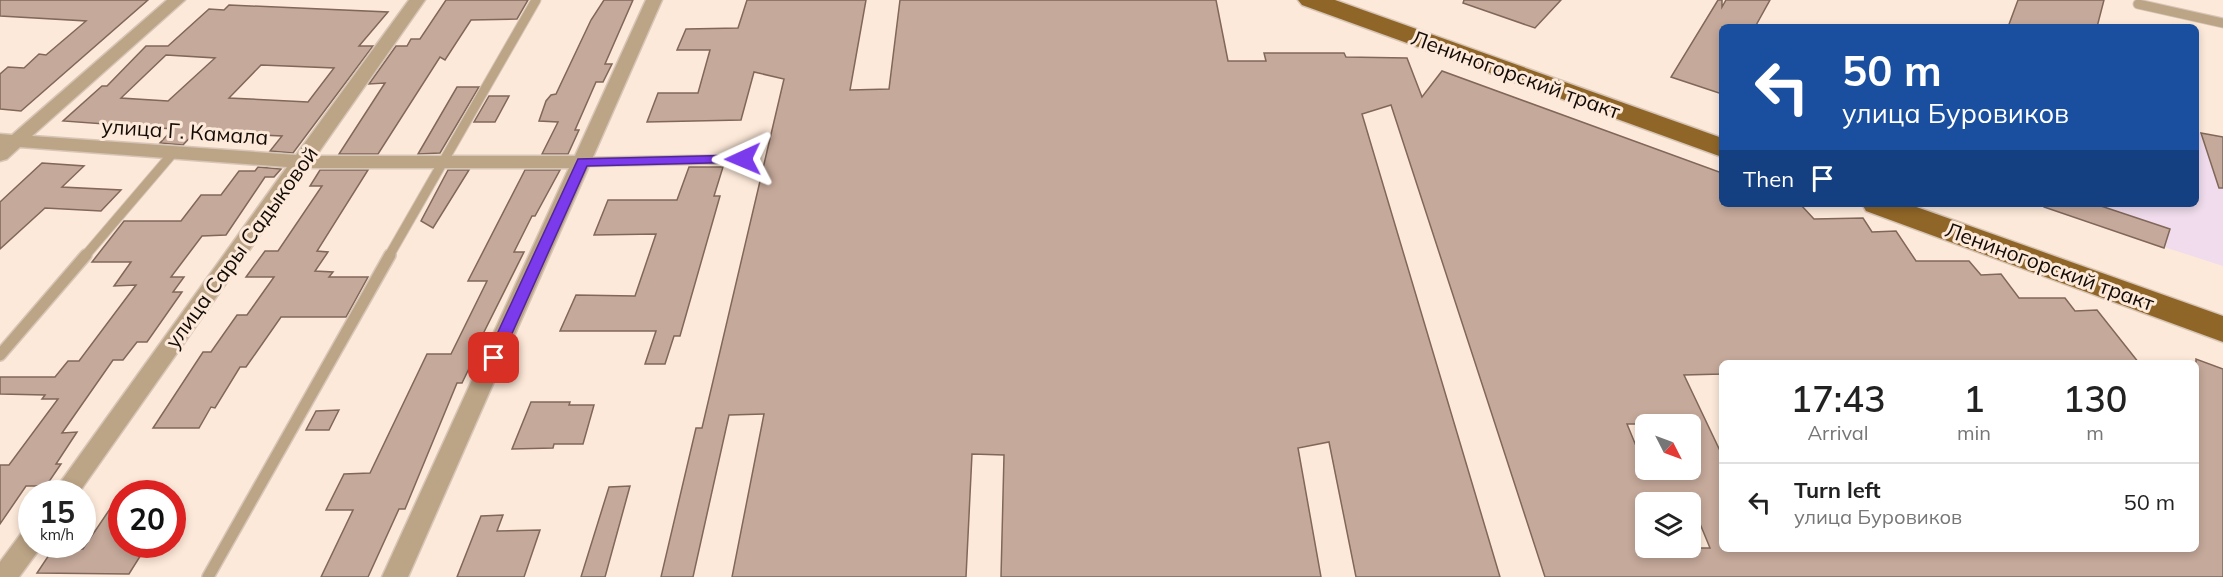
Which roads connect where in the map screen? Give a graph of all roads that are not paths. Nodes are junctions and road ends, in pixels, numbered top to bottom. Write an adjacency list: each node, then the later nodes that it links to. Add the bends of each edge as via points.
1 (177, 0): 8 (street)
2 (417, 0): 13 (street, улица Сары Садыковой)
3 (536, 0): 14 (lane)
4 (654, 0): 15 (street)
5 (1311, 0): 9 (main road, Лениногорский тракт)
6 (2138, 4): 7 (lane)
7 (2223, 23)
8 (8, 140): 10 (street, улица Г. Камала); 11 (street)
9 (1719, 147)
10 (172, 153): 13 (street, улица Г. Камала); 18 (lane)
11 (0, 155)
12 (743, 159): 15 (lane)
13 (301, 162): 14 (street, улица Г. Камала); 19 (street, улица Сары Садыковой)
14 (442, 162): 15 (street, улица Г. Камала); 22 (lane)
15 (583, 162): 23 (street)
16 (1885, 207): 17 (main road, Лениногорский тракт)
17 (2223, 328)
18 (0, 355)
19 (74, 480)
20 (18, 558): 21 (street)
21 (4, 577)
22 (208, 577)
23 (395, 577)

